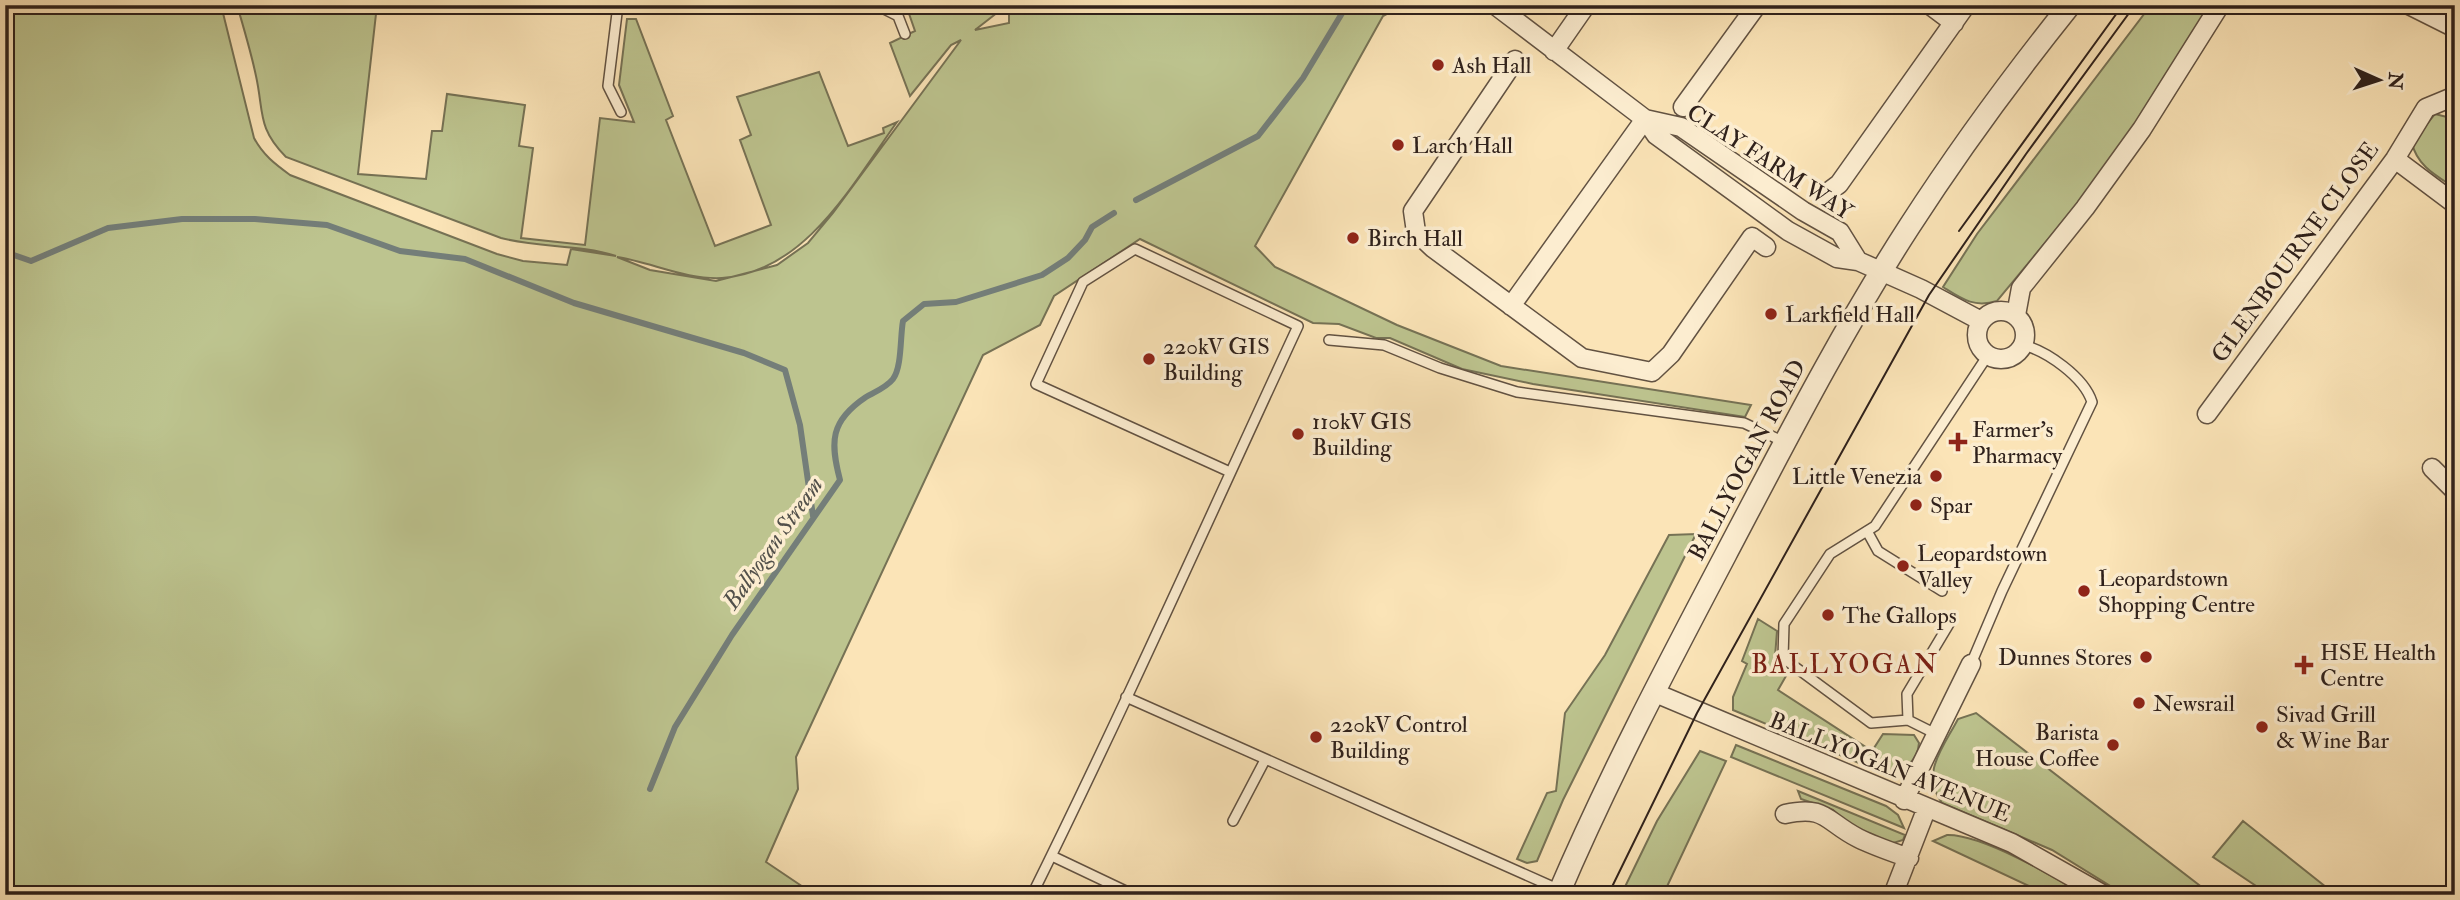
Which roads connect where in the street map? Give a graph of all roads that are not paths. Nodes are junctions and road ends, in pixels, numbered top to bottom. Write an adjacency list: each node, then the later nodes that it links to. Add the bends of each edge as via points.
1 (618, 5): 18 (lane, via 608,86)
2 (885, 5): 13 (lane, via 898,16)
3 (1495, 5): 14 (street, CLAY FARM WAY)
4 (1586, 5): 14 (street)
5 (1757, 5): 17 (street)
6 (1930, 5): 11 (street)
7 (1966, 5): 11 (street)
8 (2070, 5): 25 (street, BALLYOGAN ROAD, via 1958,156)
9 (2220, 5): 27 (street, via 2142,129 2021,288)
10 (2409, 5): 12 (street)
11 (1954, 23): 21 (street, via 1839,184)
12 (2455, 28)
13 (905, 34)
14 (1554, 51): 19 (street, CLAY FARM WAY)
15 (1515, 60): 26 (street, via 1413,211 1416,232)
16 (2455, 96): 20 (street, GLENBOURNE CLOSE, via 2426,108)
17 (1684, 107)
18 (621, 112)
19 (1645, 119): 24 (street, CLAY FARM WAY, via 1656,135 1788,231 1837,258); 24 (street, CLAY FARM WAY, via 1681,127 1840,232); 26 (street)
20 (2395, 159): 22 (street); 32 (street, GLENBOURNE CLOSE)
21 (1827, 193)
22 (2455, 204)
23 (1766, 247): 26 (street, via 1752,237 1671,354 1652,372 1582,358)
24 (1858, 261): 25 (street, CLAY FARM WAY)
25 (1881, 272): 28 (street, CLAY FARM WAY); 33 (street, BALLYOGAN ROAD)
26 (1511, 306)
27 (2015, 315): 28 (street, via 2001,310); 30 (street, via 2024,329)
28 (1981, 321): 31 (street, via 1977,336)
29 (1329, 340): 33 (lane, via 1384,345 1517,392 1744,423)
30 (2023, 345): 31 (street, via 2011,357); 40 (lane, via 2045,355 2085,386 2092,402)
31 (1988, 355): 37 (lane, via 1875,526)
32 (2207, 414)
33 (1784, 442): 41 (street, BALLYOGAN ROAD)
34 (2432, 468): 36 (street)
35 (1230, 472): 35 (lane, via 1036,384 1083,282 1135,249 1298,326); 42 (lane)
36 (2455, 491)
37 (1867, 531): 38 (lane, via 1878,551); 43 (lane, via 1830,554 1784,624 1783,659 1871,723)
38 (1942, 591)
39 (1949, 624): 43 (lane, via 1907,694)
40 (1971, 664): 44 (street)
41 (1653, 692): 46 (street, BALLYOGAN AVENUE); 52 (street, BALLYOGAN ROAD)
42 (1126, 697): 45 (lane); 50 (lane)
43 (1908, 720): 44 (lane)
44 (1937, 734): 46 (street)
45 (1265, 760): 49 (lane); 52 (lane)
46 (1904, 800): 47 (street, BALLYOGAN AVENUE)
47 (1926, 810): 51 (street); 56 (street, BALLYOGAN AVENUE, via 2012,844)
48 (1784, 814): 51 (street, via 1808,809 1821,812 1860,839)
49 (1233, 821)
50 (1052, 856): 53 (lane); 54 (lane)
51 (1909, 858): 55 (street)
52 (1559, 893)
53 (1032, 895)
54 (1134, 895)
55 (1893, 895)
56 (2104, 895)

